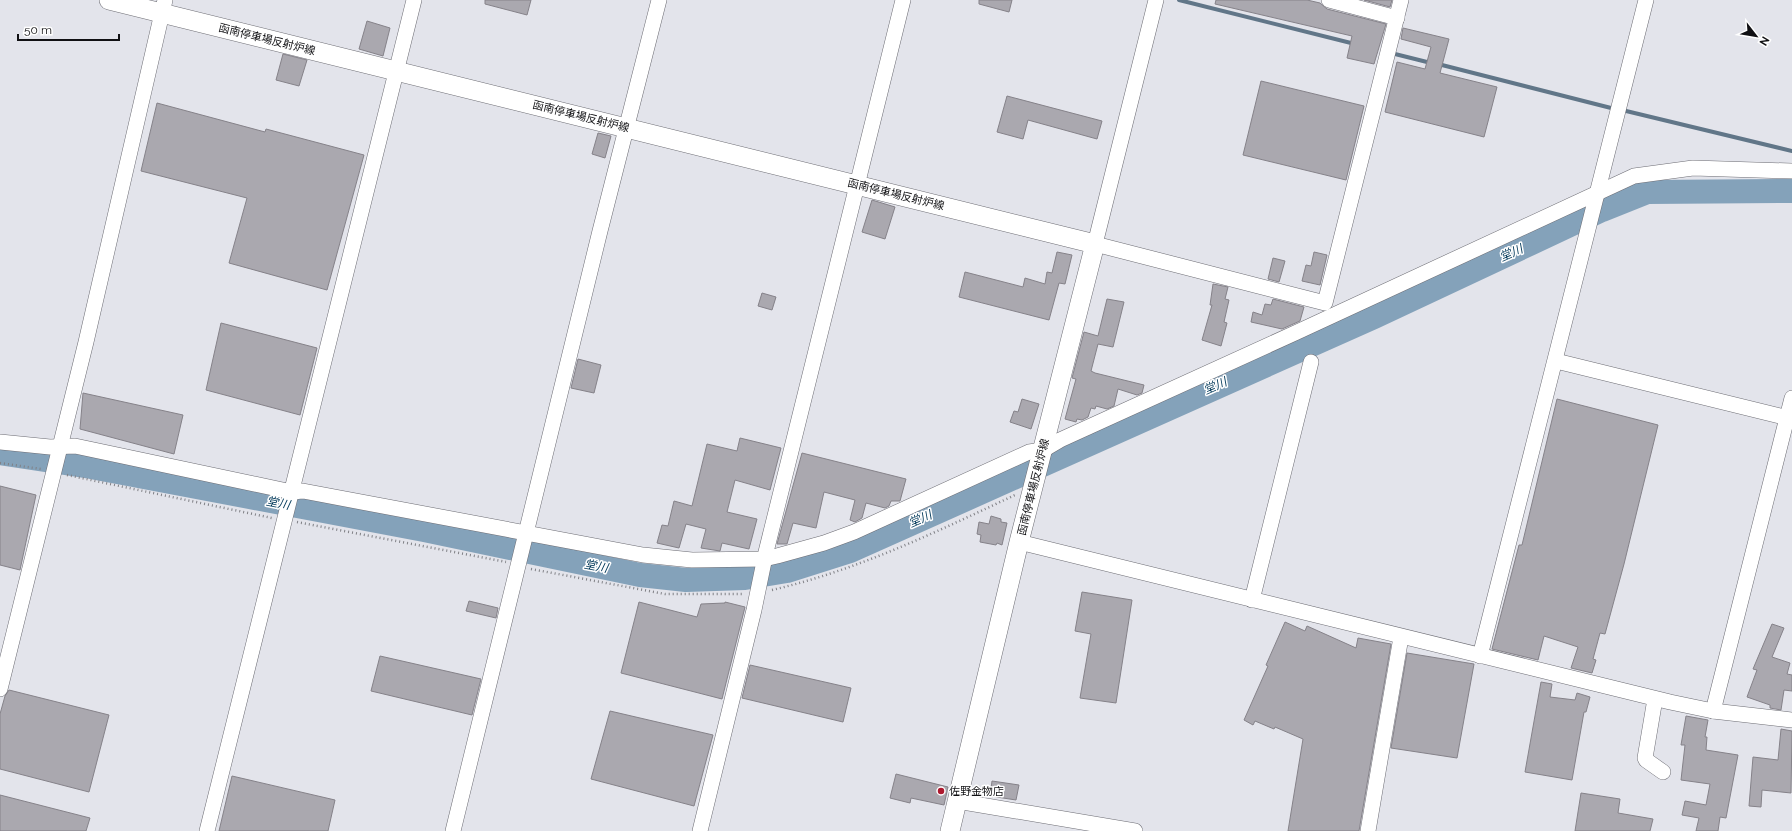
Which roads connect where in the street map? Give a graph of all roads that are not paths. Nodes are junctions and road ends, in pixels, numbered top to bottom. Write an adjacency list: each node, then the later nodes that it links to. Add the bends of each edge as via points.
1 (109, 0): 9 (main road, 函南停車場反射炉線)
2 (414, 0): 11 (street)
3 (660, 0): 12 (street)
4 (903, 0): 14 (street)
5 (1156, 0): 16 (street)
6 (1330, 0): 10 (street)
7 (1401, 0): 10 (street)
8 (1646, 0): 15 (street)
9 (163, 7): 11 (main road, 函南停車場反射炉線); 23 (street)
10 (1397, 18): 17 (street)
11 (397, 70): 12 (main road, 函南停車場反射炉線); 25 (street)
12 (627, 128): 14 (main road, 函南停車場反射炉線); 26 (street)
13 (1792, 171): 15 (street, via 1692,168 1634,176)
14 (856, 184): 16 (main road, 函南停車場反射炉線); 28 (street)
15 (1596, 194): 17 (street); 18 (street)
16 (1095, 244): 17 (street); 24 (main road, 函南停車場反射炉線)
17 (1327, 310): 24 (street)
18 (1556, 360): 21 (street); 31 (street)
19 (1311, 362): 29 (street)
20 (1792, 398): 21 (street)
21 (1790, 419): 34 (street)
22 (0, 442): 23 (street)
23 (61, 446): 25 (street, via 83,447); 32 (street)
24 (1043, 450): 27 (main road, 函南停車場反射炉線); 28 (street, via 1029,452 854,532)
25 (292, 492): 26 (street, via 303,491); 38 (street)
26 (525, 534): 28 (street, via 674,559); 39 (street)
27 (1019, 542): 29 (street); 37 (main road, 函南停車場反射炉線)
28 (764, 561): 40 (street)
29 (1252, 600): 30 (street)
30 (1401, 637): 31 (street); 43 (street)
31 (1480, 656): 33 (street)
32 (0, 689)
33 (1655, 699): 34 (street); 36 (street, via 1645,758)
34 (1713, 710): 35 (street)
35 (1792, 720)
36 (1663, 772)
37 (957, 801): 41 (main road, 函南停車場反射炉線); 42 (street)
38 (207, 831)
39 (453, 831)
40 (700, 831)
41 (950, 831)
42 (1135, 831)
43 (1368, 831)

